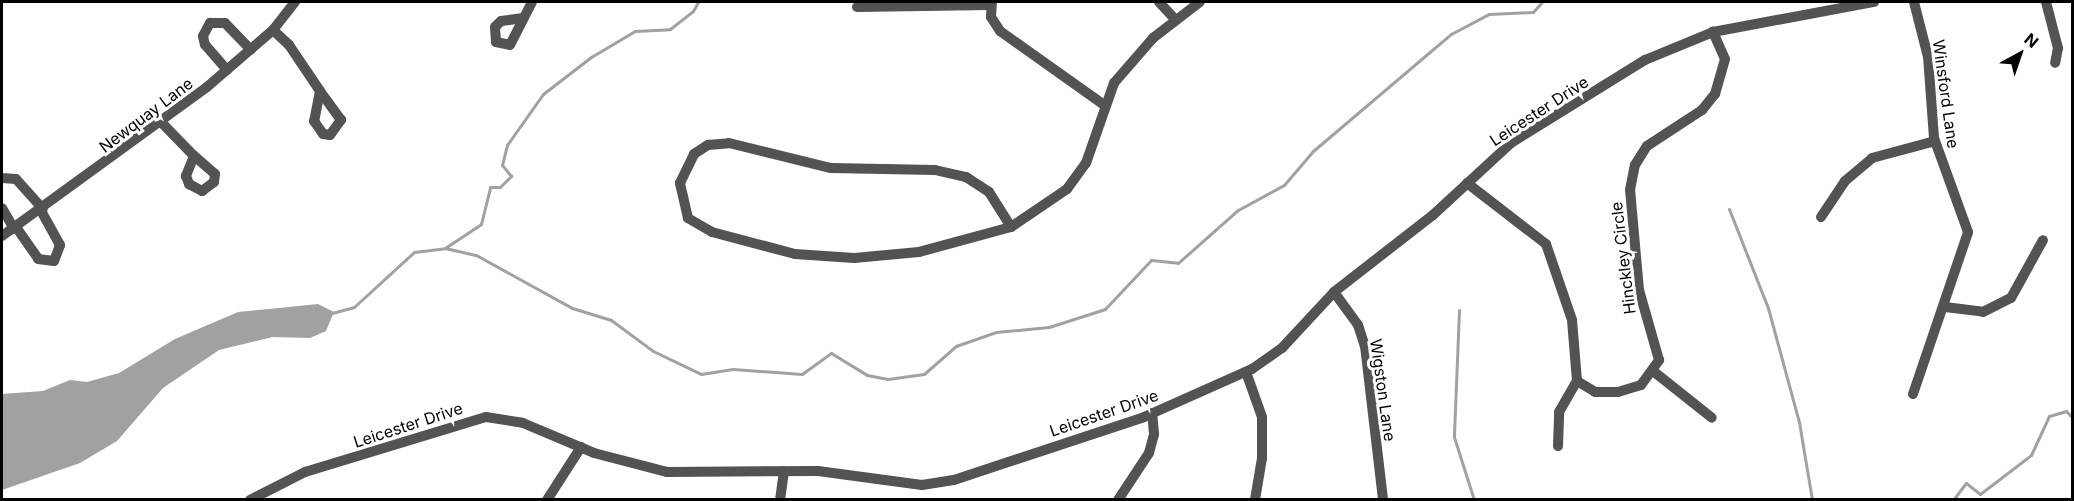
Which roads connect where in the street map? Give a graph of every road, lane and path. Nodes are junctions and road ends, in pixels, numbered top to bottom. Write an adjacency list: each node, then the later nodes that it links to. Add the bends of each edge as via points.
1 (295, 2): 12 (street, Newquay Lane)
2 (532, 2): 10 (street)
3 (1160, 2): 11 (street)
4 (1200, 2): 11 (street)
5 (1874, 2): 13 (street, Leicester Drive)
6 (1914, 2): 20 (street, Winsford Lane, via 1928,57)
7 (2046, 2): 15 (street, via 2058,48)
8 (991, 3): 9 (street); 18 (street, via 1000,32)
9 (857, 7)
10 (523, 18)
11 (1175, 19): 18 (street, via 1131,60)
12 (273, 30): 14 (street, Newquay Lane); 17 (street, via 290,45)
13 (1713, 32): 23 (street, Leicester Drive, via 1645,60 1510,143); 33 (street, Hinckley Circle, via 1725,59 1715,94 1702,110 1647,146 1635,165 1630,190 1639,290 1659,360)
14 (251, 50): 16 (street, Newquay Lane); 16 (street, via 225,23 210,23 203,36 205,45)
15 (2055, 63)
16 (227, 70): 19 (street, Newquay Lane)
17 (320, 91)
18 (1104, 105): 27 (street, via 1086,163 1067,189)
19 (162, 123): 21 (street); 25 (street, Newquay Lane)
20 (1935, 141): 26 (street, via 1872,158 1845,181); 32 (street, Winsford Lane, via 1968,232)
21 (194, 156)
22 (2, 178): 25 (street, via 16,179)
23 (1467, 183): 31 (street, Leicester Drive); 35 (street, via 1546,244 1572,320)
24 (2, 208): 28 (street)
25 (42, 210): 28 (street, Newquay Lane); 28 (street, via 60,244 54,261 38,259)
26 (1821, 217)
27 (1011, 227): 27 (street, via 900,255 854,258 795,254 704,227 688,218 680,183 694,154 708,145 729,142 831,168 935,170 966,177 988,192)
28 (15, 228): 29 (street, Newquay Lane)
29 (2, 236)
30 (2043, 240): 32 (street, via 2021,286 2004,303 1983,312)
31 (1334, 292): 34 (street, Leicester Drive, via 1282,348); 47 (street, Wigston Lane, via 1358,325 1365,346)
32 (1945, 307): 36 (street, Winsford Lane)
33 (1653, 371): 35 (street, via 1641,386 1618,392 1595,392); 38 (street)
34 (1246, 372): 37 (street, Leicester Drive); 46 (street, via 1262,417 1262,458)
35 (1577, 381): 40 (street, via 1559,412)
36 (1913, 394)
37 (1152, 413): 41 (street, Leicester Drive, via 939,484 888,484 818,471); 45 (street, via 1154,434 1149,453)
38 (1712, 418)
39 (581, 447): 41 (street, Leicester Drive, via 630,465 667,472); 42 (street, Leicester Drive, via 523,423 486,417 305,472); 43 (street)
40 (1558, 447)
41 (784, 471): 44 (street)
42 (250, 500)
43 (547, 500)
44 (780, 500)
45 (1118, 500)
46 (1255, 500)
47 (1383, 500)

